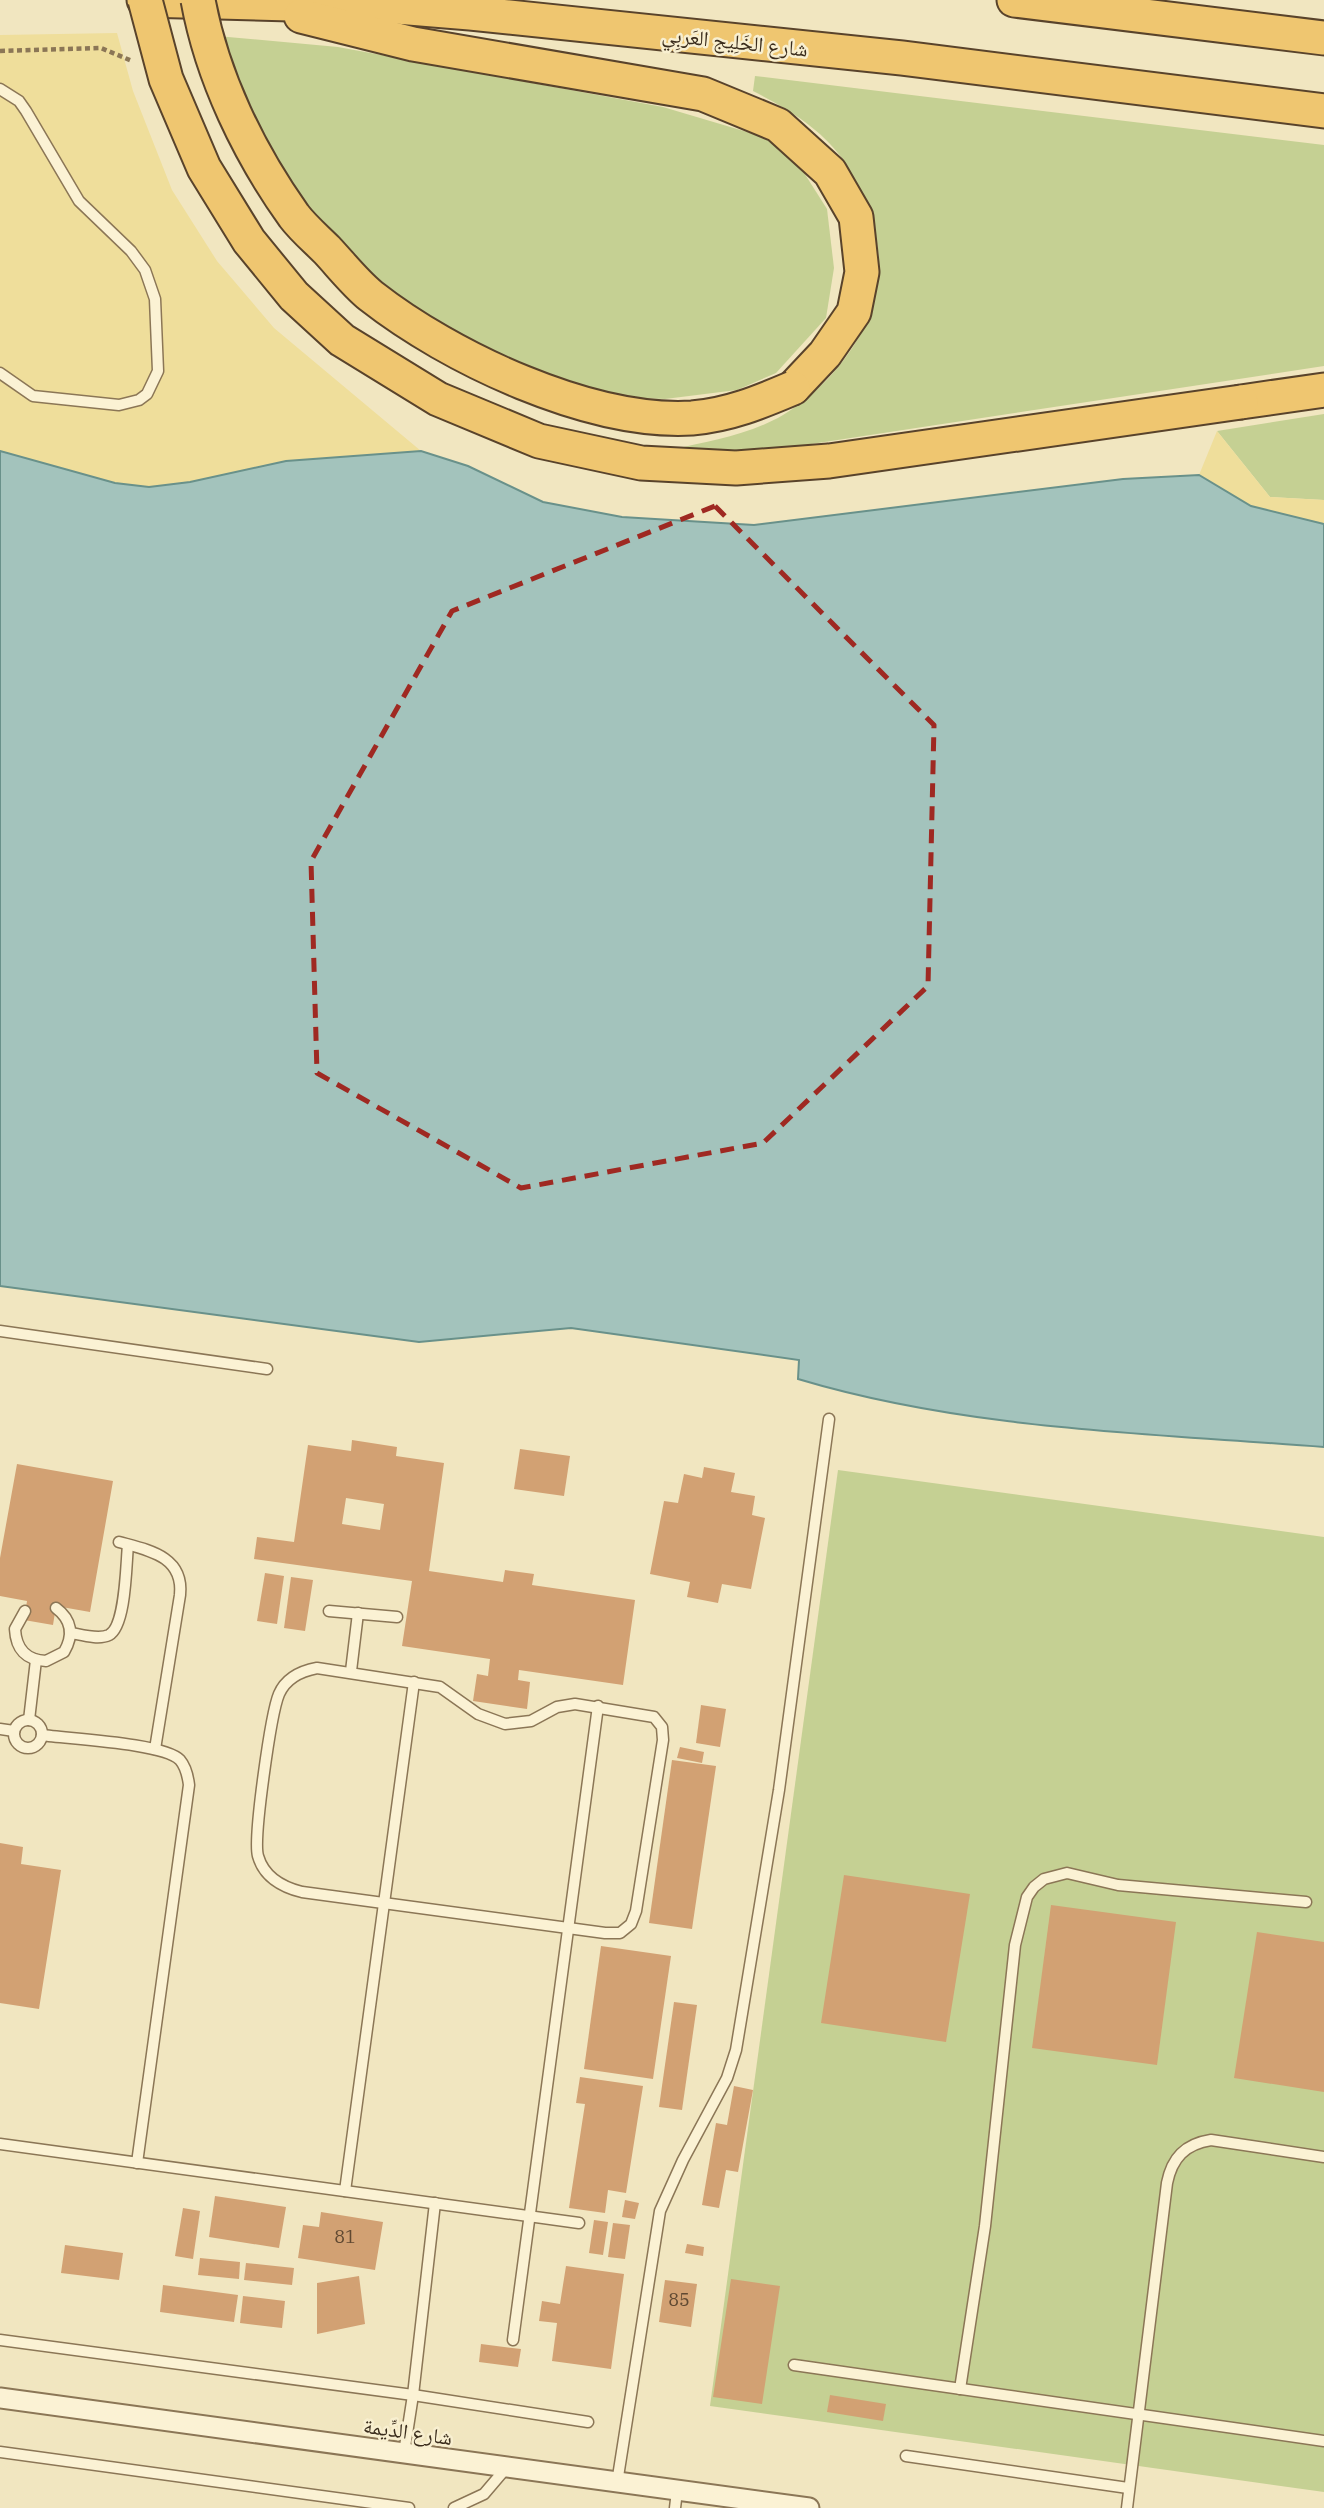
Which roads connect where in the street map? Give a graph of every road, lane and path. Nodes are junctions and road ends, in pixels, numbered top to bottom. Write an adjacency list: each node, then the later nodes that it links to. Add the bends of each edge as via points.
1 (144, 0): 4 (highway, شارع الخَلِيج العَربِي); 9 (highway, bridge, via 166,79 204,168 249,241 294,296 342,340 438,398 539,441 642,463 736,468 829,461)
2 (198, 0): 4 (highway, bridge, via 225,90 252,149 295,218 370,295 437,340 524,384 583,403 642,414 691,418 742,410 793,388 825,354 854,312 862,272 856,217 830,172 778,125 703,94 401,41)
3 (1014, 0): 5 (highway)
4 (251, 2): 7 (highway, شارع الخَلِيج العَربِي, via 470,13 902,58)
5 (1324, 38)
6 (0, 89): 8 (lane, via 26,111 79,201 145,270 155,299 158,370 147,394 119,405 33,396)
7 (1324, 111)
8 (0, 373)
9 (1324, 390)
10 (0, 1331): 11 (lane)
11 (267, 1369)
12 (829, 1419): 51 (lane, via 779,1790 736,2050 727,2078 660,2211)
13 (56, 1608): 18 (lane, via 64,1614)
14 (25, 1611): 19 (lane, via 15,1639 19,1649)
15 (330, 1611): 16 (lane)
16 (358, 1614): 17 (lane); 20 (lane)
17 (397, 1617)
18 (71, 1633): 19 (lane, via 64,1652); 27 (lane, via 103,1637 115,1630 120,1618 123,1543 169,1560 181,1585)
19 (36, 1661): 23 (lane)
20 (351, 1671): 21 (lane); 29 (lane, via 305,1670 279,1694 257,1846 265,1870 288,1888)
21 (414, 1682): 22 (lane, via 447,1690 478,1714 505,1724 531,1721 566,1705); 29 (lane)
22 (598, 1706): 30 (lane); 30 (lane, via 649,1714 659,1721 663,1740 635,1918 626,1929 613,1934)
23 (29, 1720): 25 (lane); 26 (lane, via 40,1725)
24 (0, 1729): 25 (lane)
25 (14, 1731): 26 (lane, via 19,1745 29,1749 38,1745)
26 (42, 1735): 27 (lane)
27 (155, 1749): 33 (lane, via 180,1760 190,1785)
28 (1306, 1902): 41 (lane, via 1125,1886 1067,1872 1034,1887 1027,1897 1015,1945 985,2226)
29 (386, 1905): 30 (lane); 34 (lane)
30 (567, 1929): 36 (lane)
31 (0, 2144): 33 (lane)
32 (1324, 2157): 44 (lane, via 1211,2140 1198,2142 1176,2158 1167,2183)
33 (137, 2162): 34 (lane)
34 (345, 2191): 35 (lane)
35 (435, 2203): 36 (lane); 42 (lane)
36 (529, 2216): 37 (lane); 39 (lane)
37 (579, 2223)
38 (0, 2340): 42 (lane)
39 (513, 2340)
40 (794, 2365): 41 (lane)
41 (960, 2389): 44 (lane)
42 (414, 2395): 45 (lane); 48 (lane)
43 (0, 2398): 48 (street, شارع الدِّيمة)
44 (1137, 2414): 46 (lane); 52 (lane)
45 (588, 2422)
46 (1324, 2441)
47 (0, 2452): 54 (lane)
48 (404, 2453): 50 (street, شارع الدِّيمة)
49 (906, 2456): 52 (lane)
50 (507, 2467): 51 (street, شارع الدِّيمة); 55 (lane, via 484,2494)
51 (617, 2483): 53 (street, شارع الدِّيمة)
52 (1128, 2487): 57 (lane)
53 (676, 2499): 56 (street, شارع الدِّيمة)
54 (409, 2508)
55 (454, 2508)
56 (809, 2508)
57 (1127, 2508)

